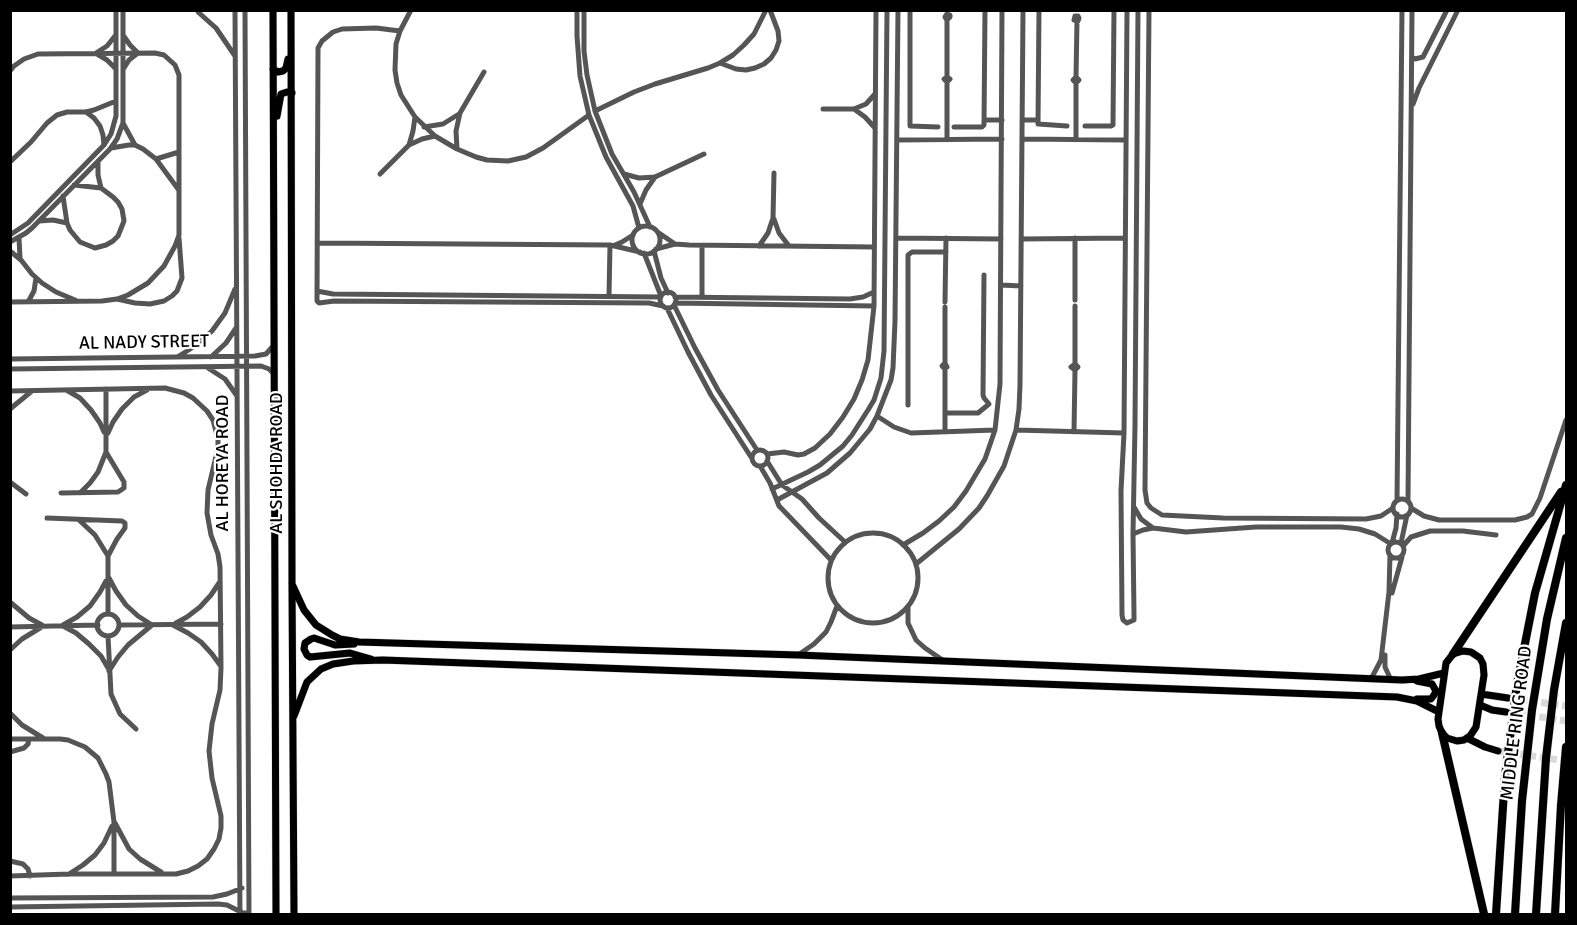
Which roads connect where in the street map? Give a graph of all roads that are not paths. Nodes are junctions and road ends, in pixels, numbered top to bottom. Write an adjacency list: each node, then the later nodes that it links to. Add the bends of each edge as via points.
1 (233, 10): 28 (street, AL HOREYA ROAD)
2 (245, 10): 29 (street, AL HOREYA ROAD)
3 (273, 10): 42 (main road, AL SHOHDA ROAD)
4 (291, 10): 32 (main road, AL SHOHDA ROAD)
5 (411, 10): 30 (street)
6 (768, 10): 39 (street, via 754,34); 39 (street, via 779,40 771,58 746,70)
7 (876, 10): 46 (street)
8 (887, 10): 143 (street)
9 (898, 10): 72 (street)
10 (910, 10): 65 (street, via 910,126)
11 (986, 10): 56 (street)
12 (1002, 10): 57 (street)
13 (1023, 10): 58 (street)
14 (1039, 10): 59 (street)
15 (1114, 10): 63 (street, via 1113,124)
16 (1127, 10): 74 (street)
17 (1138, 10): 93 (street)
18 (1149, 10): 197 (street, via 1147,503 1162,515 1201,517 1366,519)
19 (1402, 10): 96 (street)
20 (1412, 10): 36 (street)
21 (1447, 10): 38 (street)
22 (1458, 10): 40 (street)
23 (120, 11): 31 (street)
24 (198, 12): 37 (street, via 216,28)
25 (580, 12): 50 (street); 54 (street, via 579,68)
26 (947, 15): 73 (street)
27 (1076, 16): 71 (street)
28 (236, 31): 29 (street); 37 (street, AL HOREYA ROAD)
29 (245, 31): 150 (street, AL HOREYA ROAD)
30 (400, 31): 55 (street, via 395,57 397,83); 113 (street, via 342,29 333,32 318,48)
31 (120, 34): 33 (street); 34 (street); 35 (street)
32 (291, 48): 42 (main road, via 285,70); 45 (main road, AL SHOHDA ROAD)
33 (120, 53): 34 (street); 35 (street); 41 (street)
34 (138, 53): 41 (street); 80 (street, via 164,55 178,71)
35 (95, 54): 41 (street); 43 (street, via 38,54)
36 (1412, 57): 38 (street); 51 (street)
37 (236, 58): 127 (street, AL HOREYA ROAD)
38 (1419, 59): 40 (street, via 1422,66)
39 (720, 63): 50 (street, via 655,84)
40 (1429, 68): 51 (street)
41 (120, 69): 47 (street); 61 (street)
42 (273, 69): 60 (main road, AL SHOHDA ROAD)
43 (10, 71)
44 (484, 72): 53 (street)
45 (292, 93): 60 (main road, via 280,96); 216 (main road, AL SHOHDA ROAD)
46 (875, 94): 49 (street); 66 (street)
47 (116, 101): 52 (street); 75 (street, via 116,122)
48 (823, 109): 49 (street)
49 (854, 110): 66 (street)
50 (595, 111): 85 (street)
51 (1411, 111): 97 (street)
52 (87, 112): 75 (street, via 100,126); 84 (street, via 67,112 51,119)
53 (460, 113): 64 (street, via 443,124); 79 (street)
54 (589, 115): 79 (street, via 526,157 487,160); 101 (street, via 633,206)
55 (415, 117): 64 (street); 77 (street)
56 (984, 120): 57 (street); 67 (street, via 982,128)
57 (1002, 120): 69 (street)
58 (1022, 120): 59 (street); 70 (street)
59 (1038, 120): 62 (street, via 1040,125)
60 (273, 122): 146 (main road, AL SHOHDA ROAD)
61 (123, 123): 76 (street); 78 (street)
62 (1067, 126)
63 (1085, 126)
64 (424, 127): 68 (street)
65 (938, 127)
66 (875, 128): 119 (street)
67 (954, 128)
68 (435, 136): 77 (street); 79 (street)
69 (1002, 139): 73 (street); 110 (street)
70 (1022, 139): 71 (street); 111 (street)
71 (1076, 139): 74 (street)
72 (897, 140): 73 (street); 106 (street)
73 (947, 140)
74 (1126, 140): 92 (street)
75 (104, 145): 103 (street)
76 (135, 145): 78 (street); 82 (street)
77 (409, 145): 87 (street)
78 (110, 148): 83 (street)
79 (457, 149)
80 (179, 152): 82 (street); 91 (street)
81 (704, 154): 88 (street)
82 (156, 159): 91 (street)
83 (98, 161): 89 (street); 90 (street)
84 (10, 162)
85 (623, 173): 88 (street); 95 (street)
86 (774, 173): 98 (street)
87 (380, 174)
88 (655, 177): 95 (street)
89 (74, 185): 90 (street); 94 (street)
90 (100, 188): 100 (street, via 113,196 122,209 124,222 118,236 94,248 75,237)
91 (179, 190): 104 (street)
92 (1126, 193): 93 (street); 109 (street)
93 (1137, 193): 169 (street)
94 (63, 196): 99 (street); 100 (street)
95 (640, 204): 102 (street)
96 (1401, 208): 97 (street); 193 (street)
97 (1410, 208): 194 (street)
98 (773, 218): 117 (street); 118 (street)
99 (38, 221): 100 (street); 103 (street)
100 (67, 223)
101 (639, 228): 102 (street); 105 (street)
102 (653, 228): 114 (street); 120 (street, via 660,241)
103 (14, 234): 112 (street); 124 (street)
104 (179, 235): 136 (street, via 157,275); 136 (street, via 183,272 177,291 164,301 150,304)
105 (633, 235): 115 (street); 122 (street, via 633,243)
106 (896, 238): 107 (street); 144 (street)
107 (946, 238): 110 (street); 123 (street)
108 (1075, 238): 109 (street); 111 (street); 173 (street)
109 (1125, 238): 168 (street)
110 (1000, 239): 128 (street)
111 (1021, 239): 129 (street)
112 (10, 242)
113 (316, 243): 115 (street); 130 (street)
114 (675, 244): 116 (street); 120 (street)
115 (610, 245): 122 (street); 133 (street)
116 (702, 246): 117 (street); 135 (street)
117 (759, 246): 118 (street)
118 (789, 246): 119 (street)
119 (874, 247): 132 (street)
120 (655, 250): 122 (street); 131 (street)
121 (10, 251): 124 (street)
122 (642, 252): 134 (street)
123 (946, 252): 163 (street, via 908,255); 165 (street)
124 (21, 260): 126 (street)
125 (984, 275): 165 (street, via 983,394 989,404 978,413)
126 (36, 278): 139 (street); 140 (street)
127 (237, 282): 145 (street, AL HOREYA ROAD); 147 (street, via 225,313 212,331)
128 (1001, 285): 129 (street); 170 (street, via 1000,384)
129 (1021, 286): 171 (street)
130 (317, 291): 133 (street); 142 (street, via 319,303 654,303)
131 (668, 292): 134 (street); 137 (street)
132 (874, 292): 135 (street, via 856,299); 141 (street)
133 (609, 296): 134 (street)
134 (661, 297): 142 (street)
135 (702, 297): 137 (street)
136 (117, 299): 140 (street)
137 (675, 301): 141 (street); 142 (street); 176 (street, via 706,369)
138 (10, 302): 139 (street)
139 (28, 302): 140 (street)
140 (79, 302)
141 (874, 306): 178 (street, via 868,360 843,417 810,452)
142 (665, 307): 179 (street, via 711,395)
143 (885, 321): 144 (street); 184 (street, via 881,378 861,423 832,456)
144 (895, 321): 166 (street, via 893,368)
145 (237, 326): 148 (street); 149 (street, AL HOREYA ROAD)
146 (274, 345): 150 (street, AL NADY STREET, via 263,355); 156 (main road, AL SHOHDA ROAD)
147 (176, 357): 148 (street, AL NADY STREET); 151 (street, AL NADY STREET)
148 (211, 357): 149 (street, AL NADY STREET)
149 (237, 357): 150 (street, AL NADY STREET); 152 (street, AL HOREYA ROAD)
150 (246, 357): 153 (street, AL HOREYA ROAD)
151 (10, 359)
152 (237, 366): 153 (street, AL NADY STREET); 154 (street, AL NADY STREET); 162 (street, AL HOREYA ROAD)
153 (247, 366): 156 (street, AL NADY STREET, via 261,366); 269 (street, AL HOREYA ROAD)
154 (206, 367): 155 (street, AL NADY STREET); 162 (street, via 225,379)
155 (10, 369)
156 (274, 374): 275 (main road, AL SHOHDA ROAD)
157 (106, 389): 158 (street); 160 (street); 175 (street)
158 (148, 389): 175 (street, via 122,409); 215 (street, via 175,390 193,398 207,411 216,429 218,448 207,513)
159 (34, 390): 160 (street); 161 (street); 164 (street)
160 (66, 390): 175 (street, via 91,410)
161 (10, 391)
162 (237, 398): 270 (street, AL HOREYA ROAD)
163 (908, 405)
164 (10, 409)
165 (945, 413): 172 (street)
166 (877, 417): 172 (street, via 905,432); 185 (street, via 850,453)
167 (1566, 420): 196 (street, via 1535,509 1527,518 1439,520)
168 (1124, 425): 169 (street); 174 (street)
169 (1136, 425): 195 (street)
170 (995, 430): 172 (street); 208 (street, via 985,459 966,491 939,521)
171 (1016, 430): 173 (street); 213 (street, via 1004,466 979,508)
172 (945, 431)
173 (1074, 432): 174 (street)
174 (1124, 433): 202 (street, via 1122,598 1123,620 1127,623 1134,618)
175 (106, 437): 177 (street)
176 (757, 450): 178 (street); 179 (street)
177 (106, 452): 189 (street, via 95,477); 189 (street, via 124,482 123,488 118,492)
178 (767, 454): 180 (street)
179 (751, 457): 181 (street, via 754,465)
180 (767, 461): 181 (street); 184 (street)
181 (760, 466): 186 (street)
182 (10, 482): 190 (street)
183 (1566, 484): 233 (highway); 278 (highway, via 1535,593 1517,684 1505,776)
184 (782, 485): 186 (street); 187 (street)
185 (806, 485): 187 (street); 192 (street)
186 (772, 489): 191 (street)
187 (793, 492): 191 (street); 192 (street)
188 (61, 493): 189 (street)
189 (80, 493)
190 (26, 494)
191 (777, 500): 212 (street)
192 (804, 500): 205 (street)
193 (1397, 501): 194 (street); 197 (street)
194 (1408, 501): 196 (street)
195 (1134, 506): 201 (street, via 1141,519); 202 (street)
196 (1411, 508): 198 (street)
197 (1395, 512): 198 (street); 206 (street)
198 (1407, 515): 207 (street)
199 (47, 518): 200 (street)
200 (77, 519): 210 (street, via 95,535); 210 (street, via 124,522 125,528)
201 (1153, 528): 202 (street); 206 (street, via 1186,532 1341,527 1375,534)
202 (1133, 534)
203 (1496, 535): 207 (street, via 1430,531)
204 (1566, 538): 279 (highway, MIDDLE RING ROAD, via 1532,710)
205 (845, 542): 208 (street, via 874,533); 212 (street)
206 (1391, 544): 207 (street); 209 (street)
207 (1402, 544): 211 (street)
208 (903, 545): 213 (street)
209 (1390, 555): 211 (street, via 1395,559); 240 (street, via 1382,660)
210 (108, 556): 214 (street)
211 (1402, 557): 241 (street, via 1392,592 1384,660)
212 (831, 560): 218 (street, via 828,584)
213 (916, 564): 219 (street, via 918,584)
214 (108, 577): 220 (street); 226 (street, via 126,604); 228 (street, via 90,606)
215 (220, 580): 222 (street, via 200,607); 223 (street)
216 (292, 584): 231 (main road, via 316,625 332,635); 252 (main road, AL SHOHDA ROAD)
217 (10, 602): 227 (street)
218 (837, 606): 219 (street, via 853,619 873,623 893,619); 234 (street, via 826,632)
219 (909, 606): 236 (street, via 908,623 913,635 920,645)
220 (108, 614): 224 (street, via 100,618); 225 (street, via 116,617)
221 (1566, 623): 280 (highway, MIDDLE RING ROAD, via 1547,746)
222 (172, 624): 223 (street); 226 (street); 237 (street, via 201,642)
223 (221, 624): 237 (street)
224 (98, 625): 228 (street); 230 (street, via 101,633)
225 (119, 625): 226 (street); 230 (street)
226 (152, 625): 238 (street, via 128,645)
227 (44, 626): 228 (street); 229 (street); 232 (street)
228 (61, 626): 238 (street, via 90,644)
229 (10, 627)
230 (108, 636): 238 (street)
231 (359, 642): 234 (main road); 235 (main road, via 340,645 310,639 304,649 310,657 350,653)
232 (10, 650)
233 (1453, 654): 239 (main road); 243 (main road, via 1467,651 1480,658 1484,668)
234 (798, 655): 236 (main road)
235 (373, 660): 246 (main road); 252 (main road, via 333,664 315,672 303,687)
236 (944, 661): 240 (main road)
237 (221, 668): 266 (street, via 209,751 221,816 219,839 198,866)
238 (110, 670): 253 (street, via 113,701)
239 (1444, 673): 242 (main road); 249 (main road)
240 (1371, 679): 241 (main road)
241 (1391, 680): 242 (main road)
242 (1407, 680): 246 (main road, via 1430,683 1436,691 1431,699)
243 (1481, 694): 244 (main road); 247 (main road)
244 (1493, 695): 245 (main road); 248 (main road, via 1486,701)
245 (1508, 698)
246 (1408, 699): 249 (main road)
247 (1480, 705): 248 (main road); 255 (main road, via 1476,727)
248 (1488, 708): 250 (main road)
249 (1439, 712): 254 (main road)
250 (1506, 712)
251 (10, 713): 258 (street)
252 (294, 716): 276 (main road, AL SHOHDA ROAD)
253 (136, 729)
254 (1442, 733): 255 (main road, via 1454,740); 277 (highway)
255 (1467, 738): 260 (main road)
256 (10, 739): 257 (street)
257 (29, 739): 258 (street); 261 (street, via 24,748)
258 (45, 739): 262 (street, via 77,743 98,758 109,782)
259 (1566, 747): 281 (highway)
260 (1498, 751)
261 (10, 752)
262 (114, 822): 264 (street, via 94,855); 265 (street); 266 (street, via 129,849)
263 (10, 861): 268 (street, via 23,864)
264 (69, 874): 265 (street); 268 (street)
265 (114, 874): 266 (street)
266 (163, 874)
267 (10, 876): 268 (street)
268 (30, 876)
269 (249, 887): 270 (street); 274 (street, AL HOREYA ROAD)
270 (240, 889): 271 (street, via 213,897); 273 (street, AL HOREYA ROAD)
271 (10, 898)
272 (10, 907): 273 (street, via 218,904)
273 (240, 913): 274 (street)
274 (249, 914)
275 (276, 915)
276 (294, 915)
277 (1484, 915)
278 (1496, 915)
279 (1515, 915)
280 (1536, 915)
281 (1555, 915)

